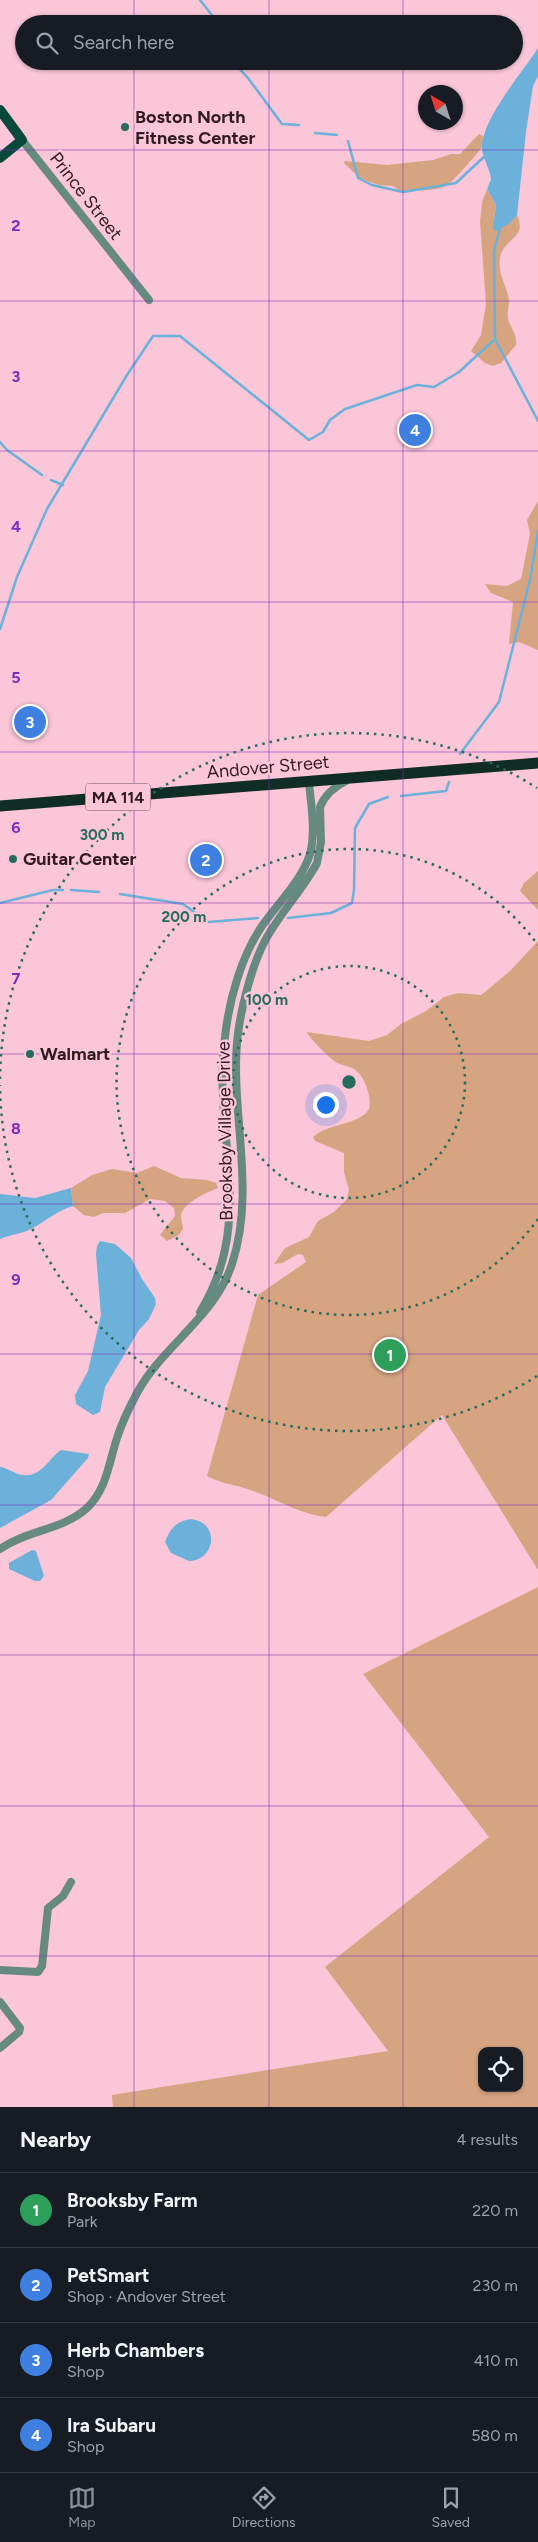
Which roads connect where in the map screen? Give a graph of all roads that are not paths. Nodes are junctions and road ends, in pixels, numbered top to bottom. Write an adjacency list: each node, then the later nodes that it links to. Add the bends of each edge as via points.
1 (0, 110): 2 (main road, Prince Street)
2 (22, 140): 3 (main road); 4 (street, Prince Street)
3 (0, 158)
4 (148, 300)
5 (538, 763): 6 (highway, Andover Street / MA 114)
6 (351, 778): 7 (highway, Andover Street / MA 114); 9 (street, Brooksby Village Drive, via 337,785 323,800 317,863 267,936 256,964 237,1042 244,1198 240,1233 222,1288 210,1307)
7 (309, 782): 8 (highway, Andover Street / MA 114); 9 (street, Brooksby Village Drive, via 313,835 308,858 248,950 229,1013 224,1038 224,1072 230,1228 218,1275)
8 (0, 806)
9 (192, 1325): 10 (street, Brooksby Village Drive, via 160,1359 138,1390 120,1428 103,1487 95,1500 67,1522 24,1536)
10 (0, 1549)
11 (70, 1882): 12 (street, via 63,1896 48,1908 42,1966 38,1972)
12 (0, 1970)
13 (0, 2002): 14 (street, via 20,2028)
14 (0, 2048)

